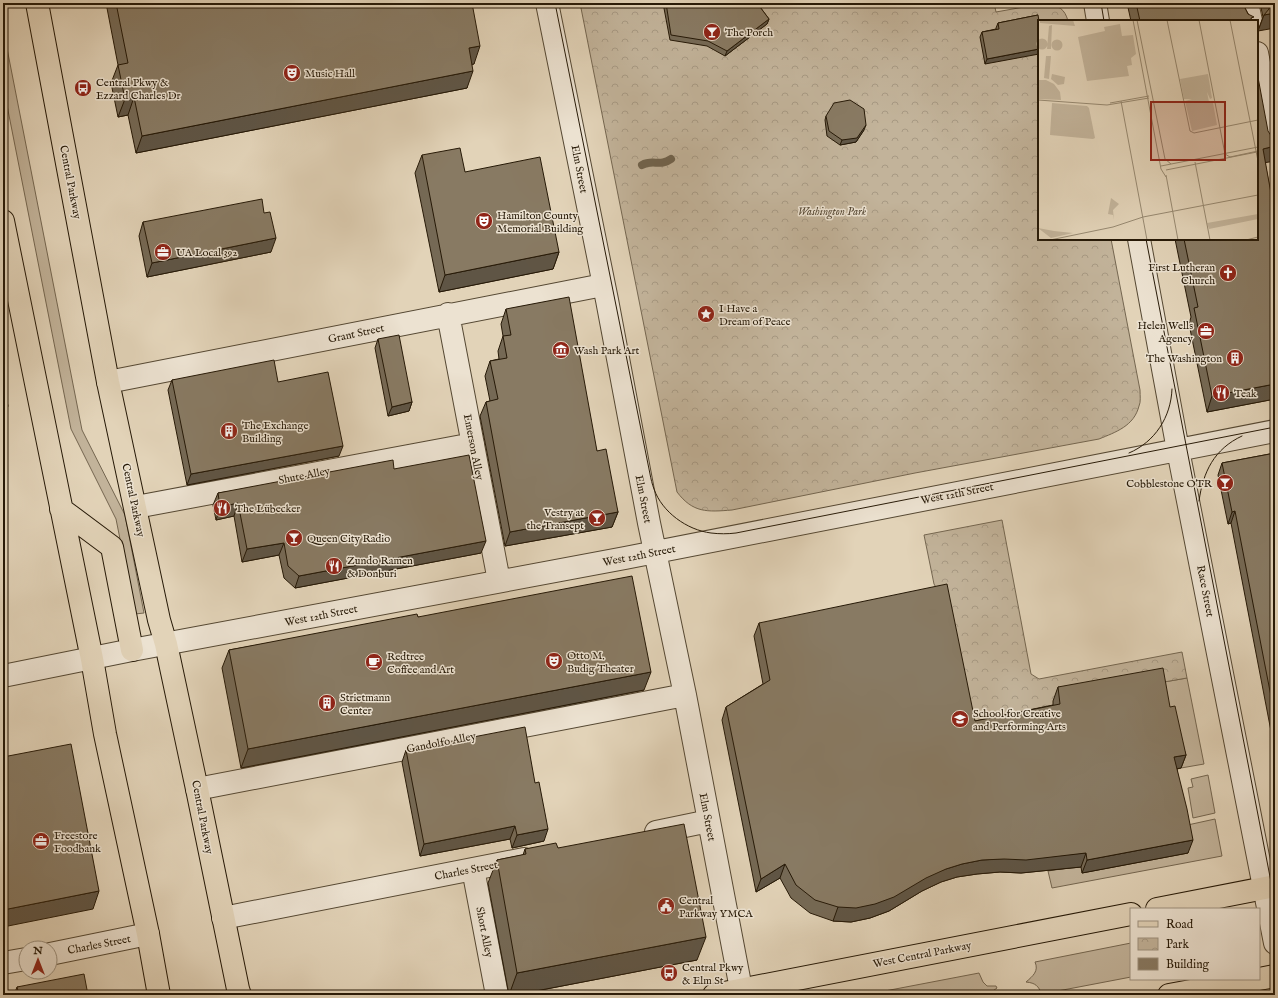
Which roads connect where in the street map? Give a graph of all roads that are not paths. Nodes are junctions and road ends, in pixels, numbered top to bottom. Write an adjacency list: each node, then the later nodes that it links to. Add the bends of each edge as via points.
1 (37, 3): 13 (main road, Central Parkway)
2 (547, 3): 11 (street, Elm Street)
3 (1095, 3): 5 (street)
4 (1247, 3): 6 (street)
5 (1098, 20)
6 (1251, 20)
7 (1258, 57): 8 (street)
8 (1275, 144)
9 (3, 221): 18 (main road)
10 (1139, 240): 16 (street, Race Street)
11 (603, 284): 12 (street, Grant Street); 19 (street, Elm Street)
12 (448, 314): 13 (street, Grant Street); 15 (street, Emerson Alley)
13 (108, 382): 17 (main road, Central Parkway)
14 (1275, 431): 16 (street, West 12th Street)
15 (473, 444): 17 (street, Shute Alley); 20 (street, Emerson Alley)
16 (1178, 450): 19 (street, West 12th Street); 31 (street, Race Street)
17 (136, 507): 21 (main road, Central Parkway)
18 (61, 508): 22 (main road, via 112,547); 23 (main road)
19 (655, 552): 20 (street, West 12th Street); 25 (street, Elm Street)
20 (499, 581): 21 (street, West 12th Street)
21 (166, 644): 22 (street, West 12th Street); 26 (main road, Central Parkway)
22 (132, 650): 23 (street, West 12th Street)
23 (92, 659): 24 (street, West 12th Street); 35 (main road, via 105,734)
24 (3, 676)
25 (685, 695): 26 (street, Gandolfo Alley); 27 (street, Elm Street)
26 (197, 789): 34 (main road, Central Parkway)
27 (710, 821): 28 (street); 43 (street, Elm Street)
28 (639, 835)
29 (540, 856): 30 (street, Charles Street)
30 (473, 869): 34 (street, Charles Street); 46 (street, Short Alley)
31 (1270, 887): 32 (main road); 36 (street, Race Street)
32 (1162, 908)
33 (1130, 914): 43 (main road, West Central Parkway)
34 (223, 918): 45 (main road, Central Parkway)
35 (148, 934): 37 (street, Charles Street); 44 (main road)
36 (1275, 943)
37 (58, 952)
38 (18, 960): 39 (street)
39 (3, 963)
40 (1275, 976): 41 (main road)
41 (1260, 978)
42 (1251, 980): 48 (main road)
43 (742, 992): 47 (main road, West Central Parkway)
44 (160, 995)
45 (240, 995)
46 (497, 995)
47 (714, 995)
48 (1169, 995)

